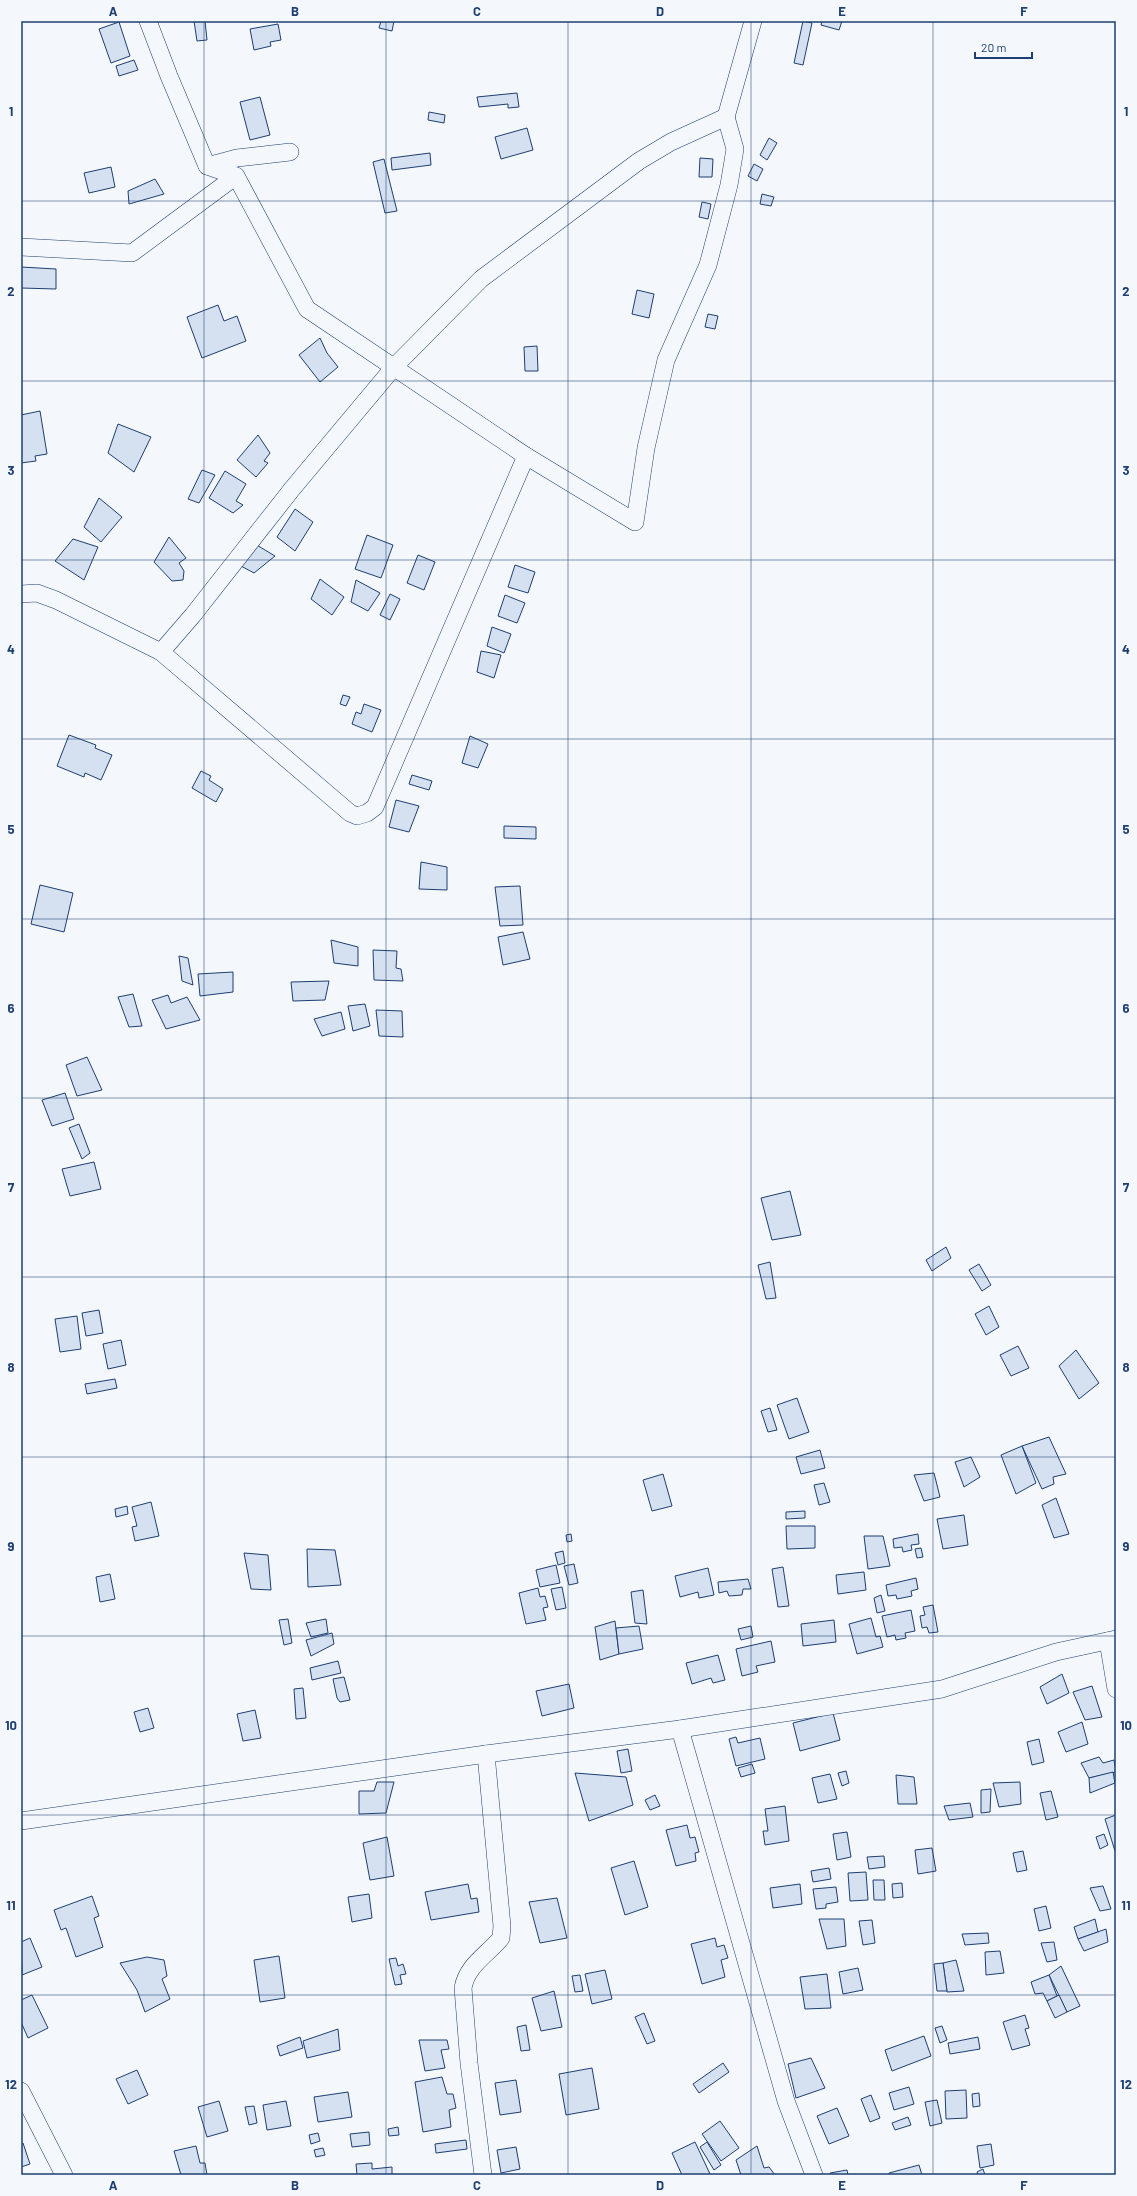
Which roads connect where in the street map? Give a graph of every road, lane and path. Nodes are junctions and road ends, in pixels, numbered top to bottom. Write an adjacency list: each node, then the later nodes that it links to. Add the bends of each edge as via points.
1 (148, 21): 5 (street)
2 (753, 21): 3 (street)
3 (726, 118): 8 (street, via 671,142 639,161 481,279); 9 (street, via 735,149 729,185 708,265 666,360 646,448 635,522)
4 (290, 152): 5 (street, via 238,158)
5 (208, 166): 6 (street)
6 (236, 176): 7 (street, via 132,253); 8 (street, via 307,309)
7 (21, 247)
8 (394, 368): 9 (street); 11 (street, via 292,489)
9 (526, 456): 11 (street, via 375,807 367,813 357,816 350,813)
10 (21, 594): 11 (street, via 37,593 56,600)
11 (162, 652)
12 (1112, 1640): 13 (street); 14 (street, via 1056,1652 942,1689)
13 (1116, 1689)
14 (680, 1729): 15 (street); 20 (street, via 786,2101)
15 (486, 1754): 16 (street); 19 (street, via 501,1938 475,1963 465,1978 463,1988 468,2063)
16 (21, 1821)
17 (21, 2091): 18 (street)
18 (64, 2175)
19 (483, 2175)
20 (814, 2175)

